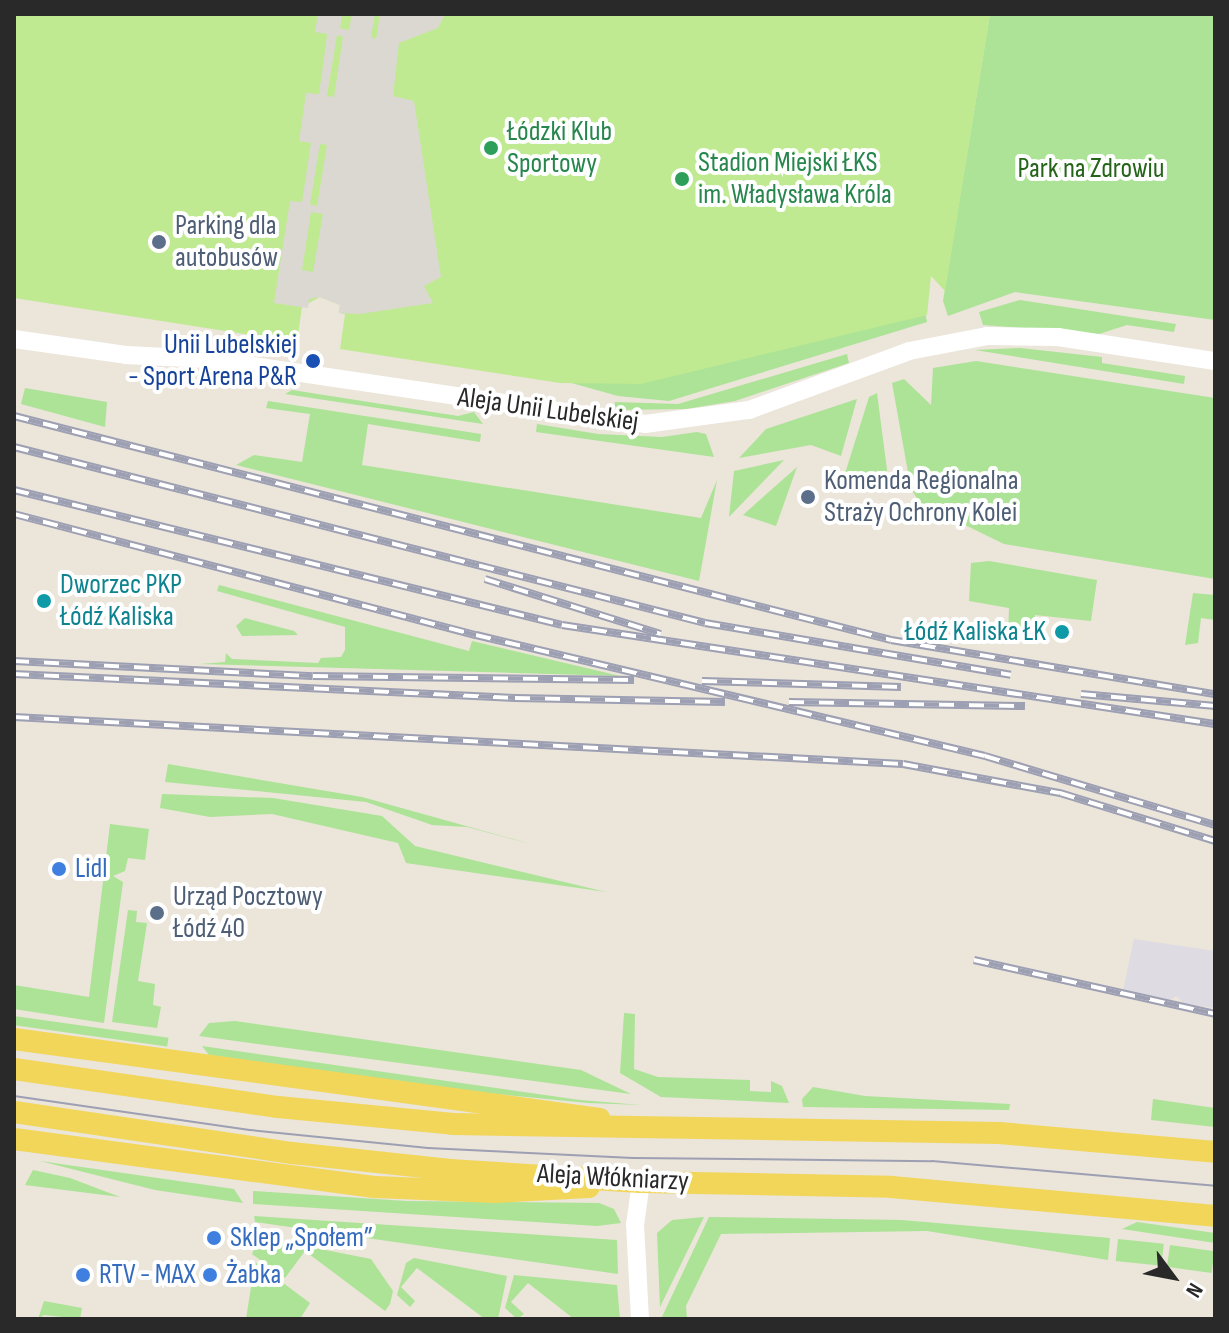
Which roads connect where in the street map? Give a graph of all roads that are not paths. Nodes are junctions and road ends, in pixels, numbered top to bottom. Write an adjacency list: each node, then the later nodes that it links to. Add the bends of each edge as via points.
1 (14, 339): 2 (street, Aleja Unii Lubelskiej, via 126,355 206,359 645,424 749,410 909,351 987,336 1058,337)
2 (1215, 361)
3 (14, 1039): 6 (main road)
4 (14, 1069): 6 (main road, Aleja Włókniarzy, via 413,1121 561,1130)
5 (14, 1112): 9 (main road, Aleja Włókniarzy, via 321,1157)
6 (649, 1128): 8 (main road, Aleja Włókniarzy, via 999,1133)
7 (14, 1139): 9 (main road, via 376,1187 548,1192)
8 (1215, 1152)
9 (641, 1182): 10 (main road, Aleja Włókniarzy, via 891,1187); 11 (street, via 635,1225)
10 (1215, 1216)
11 (640, 1319)

